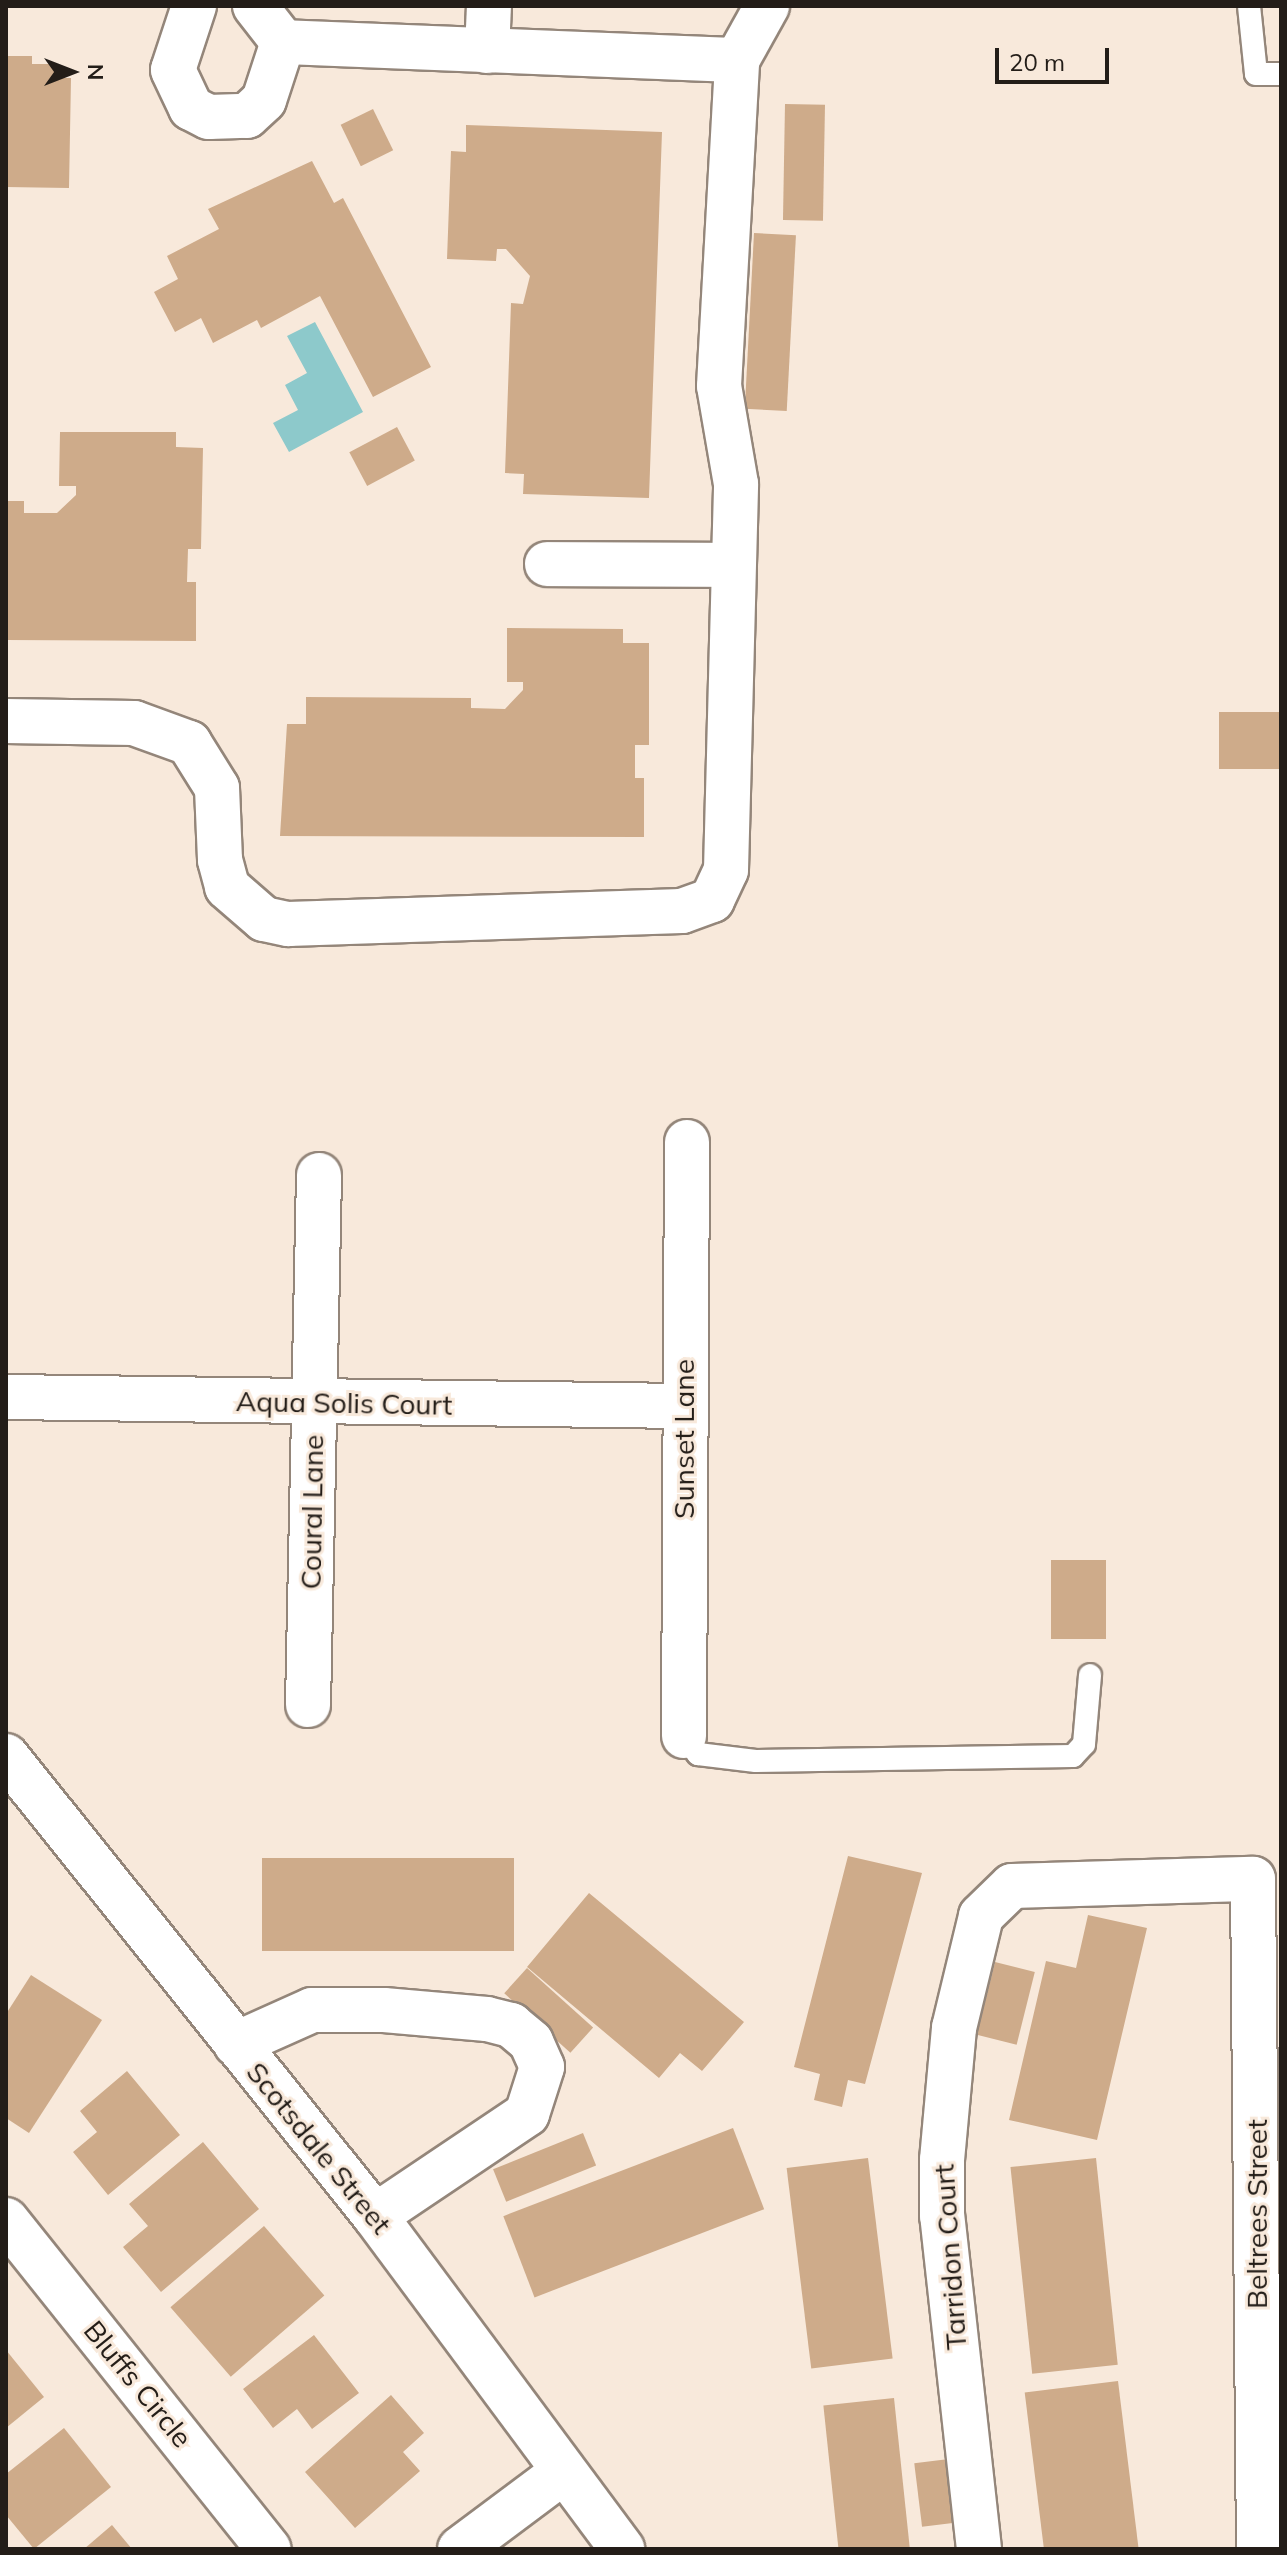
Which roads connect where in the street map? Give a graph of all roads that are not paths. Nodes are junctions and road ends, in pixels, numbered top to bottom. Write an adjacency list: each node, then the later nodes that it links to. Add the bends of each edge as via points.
1 (194, 6): 6 (street, via 173,70 191,108 209,117 247,116 264,100)
2 (255, 6): 6 (street)
3 (489, 6): 7 (street)
4 (767, 6): 8 (street)
5 (1249, 6): 9 (lane, via 1256,74)
6 (283, 42): 7 (street)
7 (487, 51): 8 (street)
8 (737, 60): 11 (street, via 719,386 736,484)
9 (1281, 74)
10 (547, 564): 11 (street)
11 (731, 565): 12 (street, via 726,870 712,900 682,911 288,924 264,919 227,887 217,788 189,743 163,729 134,723)
12 (6, 721)
13 (687, 1142): 17 (street, Sunset Lane)
14 (319, 1175): 16 (street, Coural Lane)
15 (6, 1397): 16 (street, Aqua Solis Court)
16 (313, 1404): 17 (street, Aqua Solis Court); 19 (street, Coural Lane)
17 (683, 1406): 20 (street, Sunset Lane)
18 (1090, 1675): 20 (lane, via 1084,1744 1073,1756 756,1761 698,1754)
19 (308, 1705)
20 (684, 1736)
21 (6, 1756): 24 (street, Scotsdale Street)
22 (1253, 1879): 23 (street, Beltrees Street); 31 (street, Tarridon Court, via 1012,1886 981,1916 954,2028 942,2160 943,2231)
23 (1268, 2038): 32 (street, Beltrees Street)
24 (236, 2044): 25 (street, Scotsdale Street); 25 (street, via 312,2010 487,2019 511,2025 531,2042 542,2067 527,2114)
25 (375, 2216): 27 (street, Scotsdale Street)
26 (6, 2220): 28 (street, Bluffs Circle)
27 (563, 2472): 29 (street); 30 (street, Scotsdale Street)
28 (269, 2549)
29 (460, 2549)
30 (622, 2549)
31 (979, 2549)
32 (1259, 2549)

